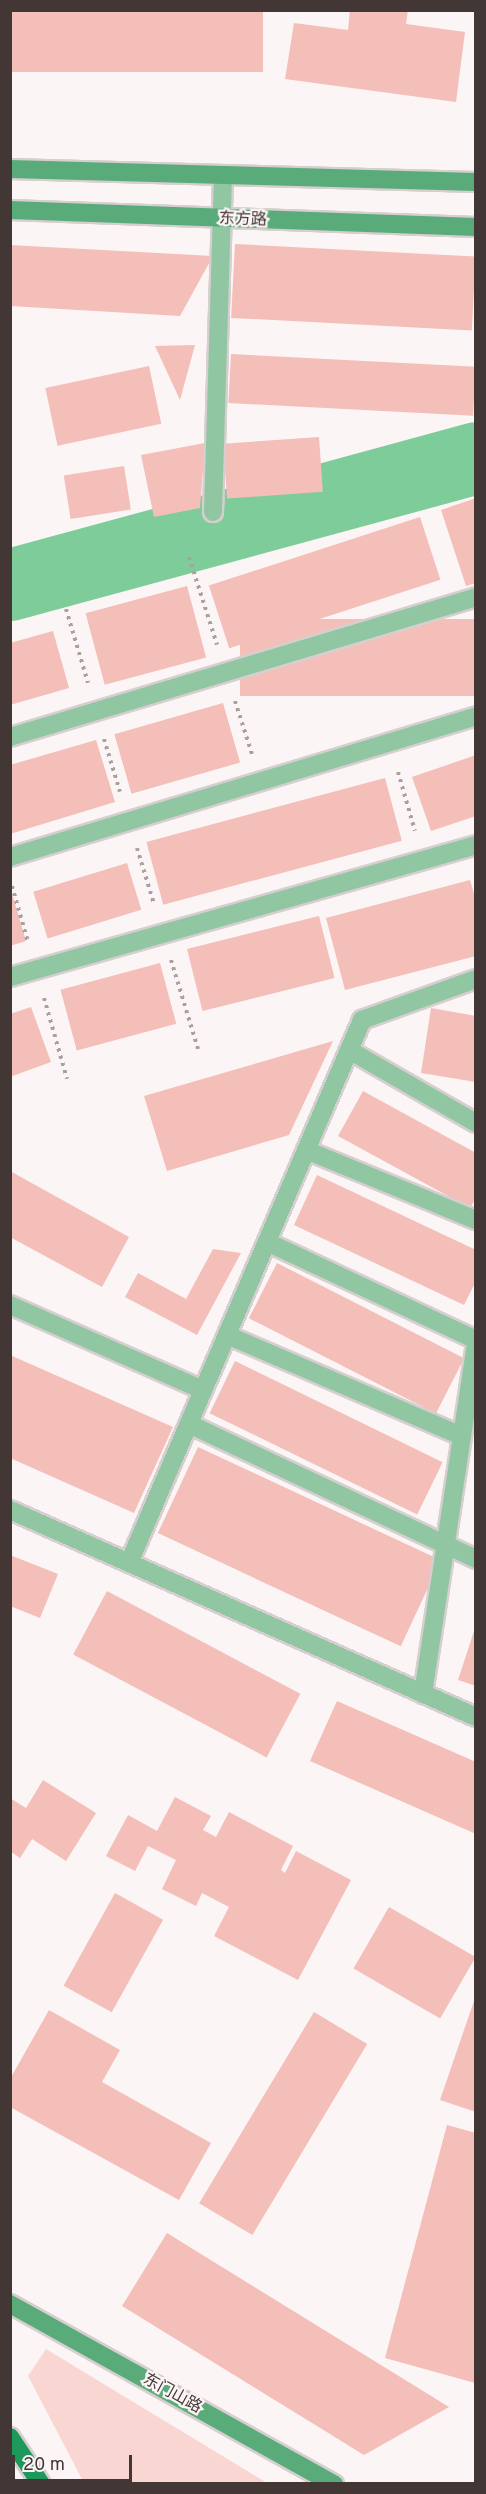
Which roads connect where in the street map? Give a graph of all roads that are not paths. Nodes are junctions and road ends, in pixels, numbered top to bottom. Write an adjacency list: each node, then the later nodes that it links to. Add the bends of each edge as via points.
1 (10, 170): 2 (main road)
2 (223, 175): 3 (main road); 5 (street)
3 (476, 182)
4 (10, 210): 5 (main road, 东方路)
5 (222, 219): 6 (main road, 东方路); 7 (street)
6 (476, 227)
7 (213, 512)
8 (476, 597): 10 (street)
9 (476, 716): 12 (street)
10 (10, 737)
11 (476, 845): 13 (street)
12 (10, 857)
13 (10, 977)
14 (476, 979): 15 (street, via 362,1020)
15 (349, 1050): 16 (street); 17 (street)
16 (476, 1123)
17 (306, 1150): 18 (street); 19 (street)
18 (476, 1220)
19 (267, 1242): 21 (street); 22 (street)
20 (10, 1305): 24 (street)
21 (227, 1335): 24 (street); 26 (street)
22 (476, 1340)
23 (476, 1345): 26 (street)
24 (203, 1389): 25 (street)
25 (189, 1424): 28 (street); 30 (street)
26 (462, 1436): 28 (street)
27 (10, 1510): 30 (street)
28 (446, 1545): 29 (street); 31 (street)
29 (476, 1559)
30 (129, 1563): 31 (street)
31 (423, 1694): 32 (street)
32 (476, 1717)
33 (10, 2304): 36 (main road, 东门山路)
34 (10, 2438): 35 (main road)
35 (41, 2484)
36 (334, 2484)

